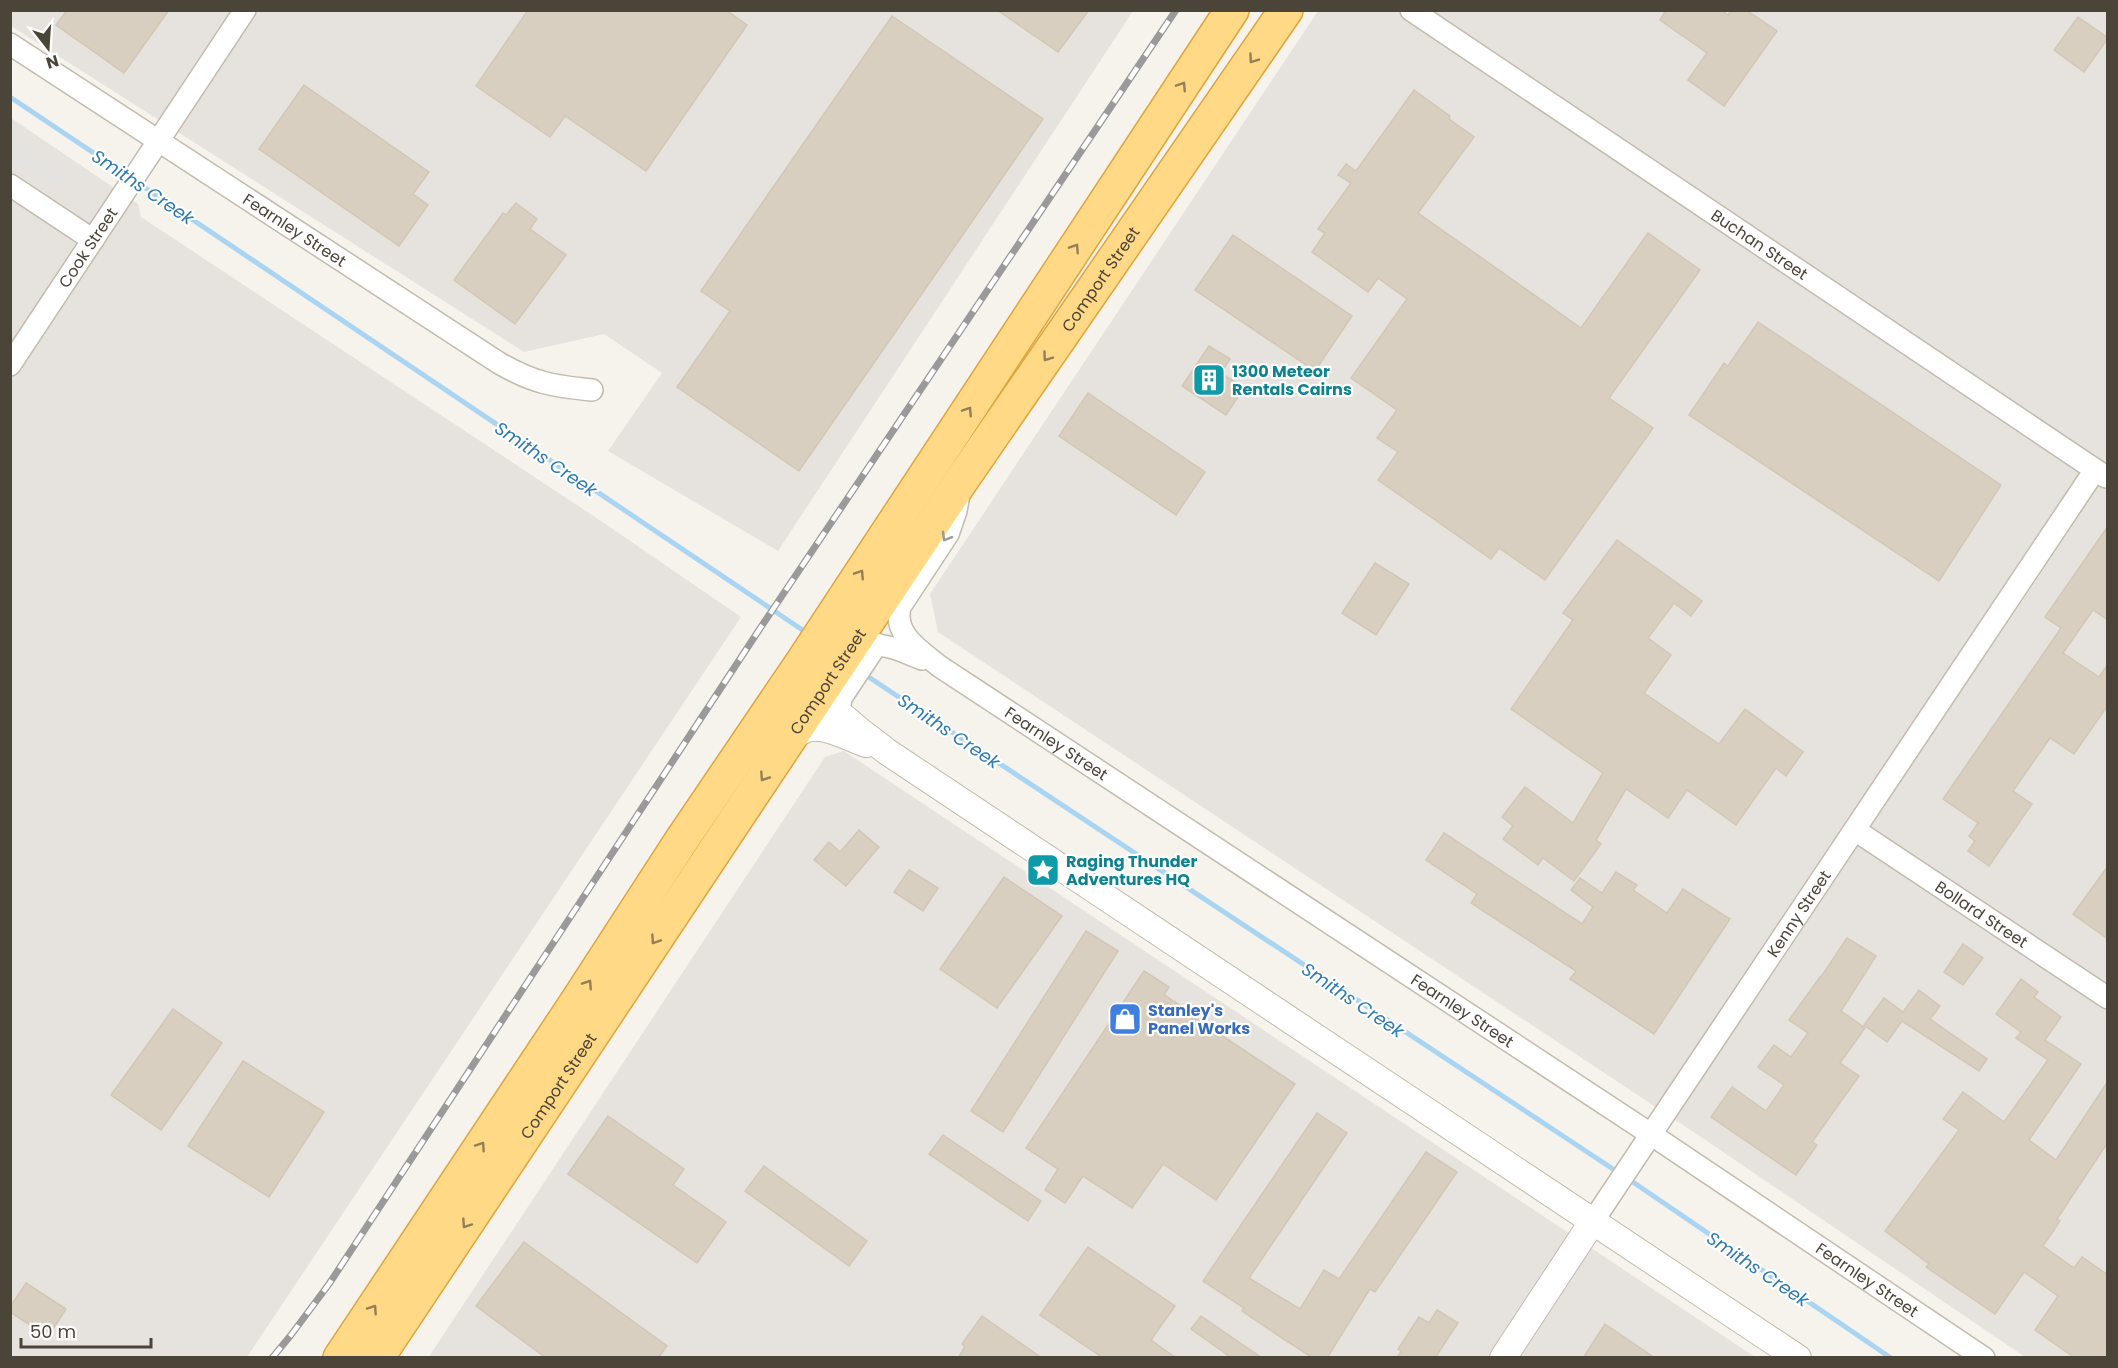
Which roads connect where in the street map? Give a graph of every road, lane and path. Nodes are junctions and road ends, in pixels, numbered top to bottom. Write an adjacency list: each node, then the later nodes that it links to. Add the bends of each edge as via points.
1 (245, 10): 6 (street, Cook Street)
2 (1232, 10): 18 (highway, Comport Street, one-way to 2)
3 (1286, 10): 12 (highway, Comport Street, one-way to 12)
4 (1412, 10): 11 (street, Buchan Street)
5 (10, 44): 6 (street, Fearnley Street)
6 (152, 150): 8 (street, Cook Street); 10 (street, Fearnley Street, via 499,363 548,385)
7 (10, 185): 8 (street)
8 (93, 240): 9 (street, Cook Street)
9 (10, 365)
10 (592, 390)
11 (2101, 474): 17 (street, Kenny Street)
12 (961, 482): 13 (street, Fearnley Street, one-way to 13, via 952,527 898,614 906,638); 14 (highway, Comport Street)
13 (939, 666): 14 (street, Fearnley Street, via 884,645); 20 (street, Fearnley Street)
14 (848, 667): 15 (highway, Comport Street); 16 (street, via 852,724); 18 (street, via 780,714 713,814)
15 (789, 739): 16 (street, via 809,728 824,729); 23 (highway, Comport Street, one-way to 23)
16 (886, 751): 21 (street)
17 (1855, 830): 19 (street, Bollard Street); 20 (street, Kenny Street)
18 (681, 841): 22 (highway, Comport Street, one-way to 18)
19 (2108, 998)
20 (1652, 1135): 21 (street, Kenny Street); 26 (street, Fearnley Street)
21 (1593, 1221): 24 (street, Kenny Street); 25 (street)
22 (340, 1358)
23 (377, 1358)
24 (1503, 1358)
25 (1798, 1358)
26 (1984, 1358)

